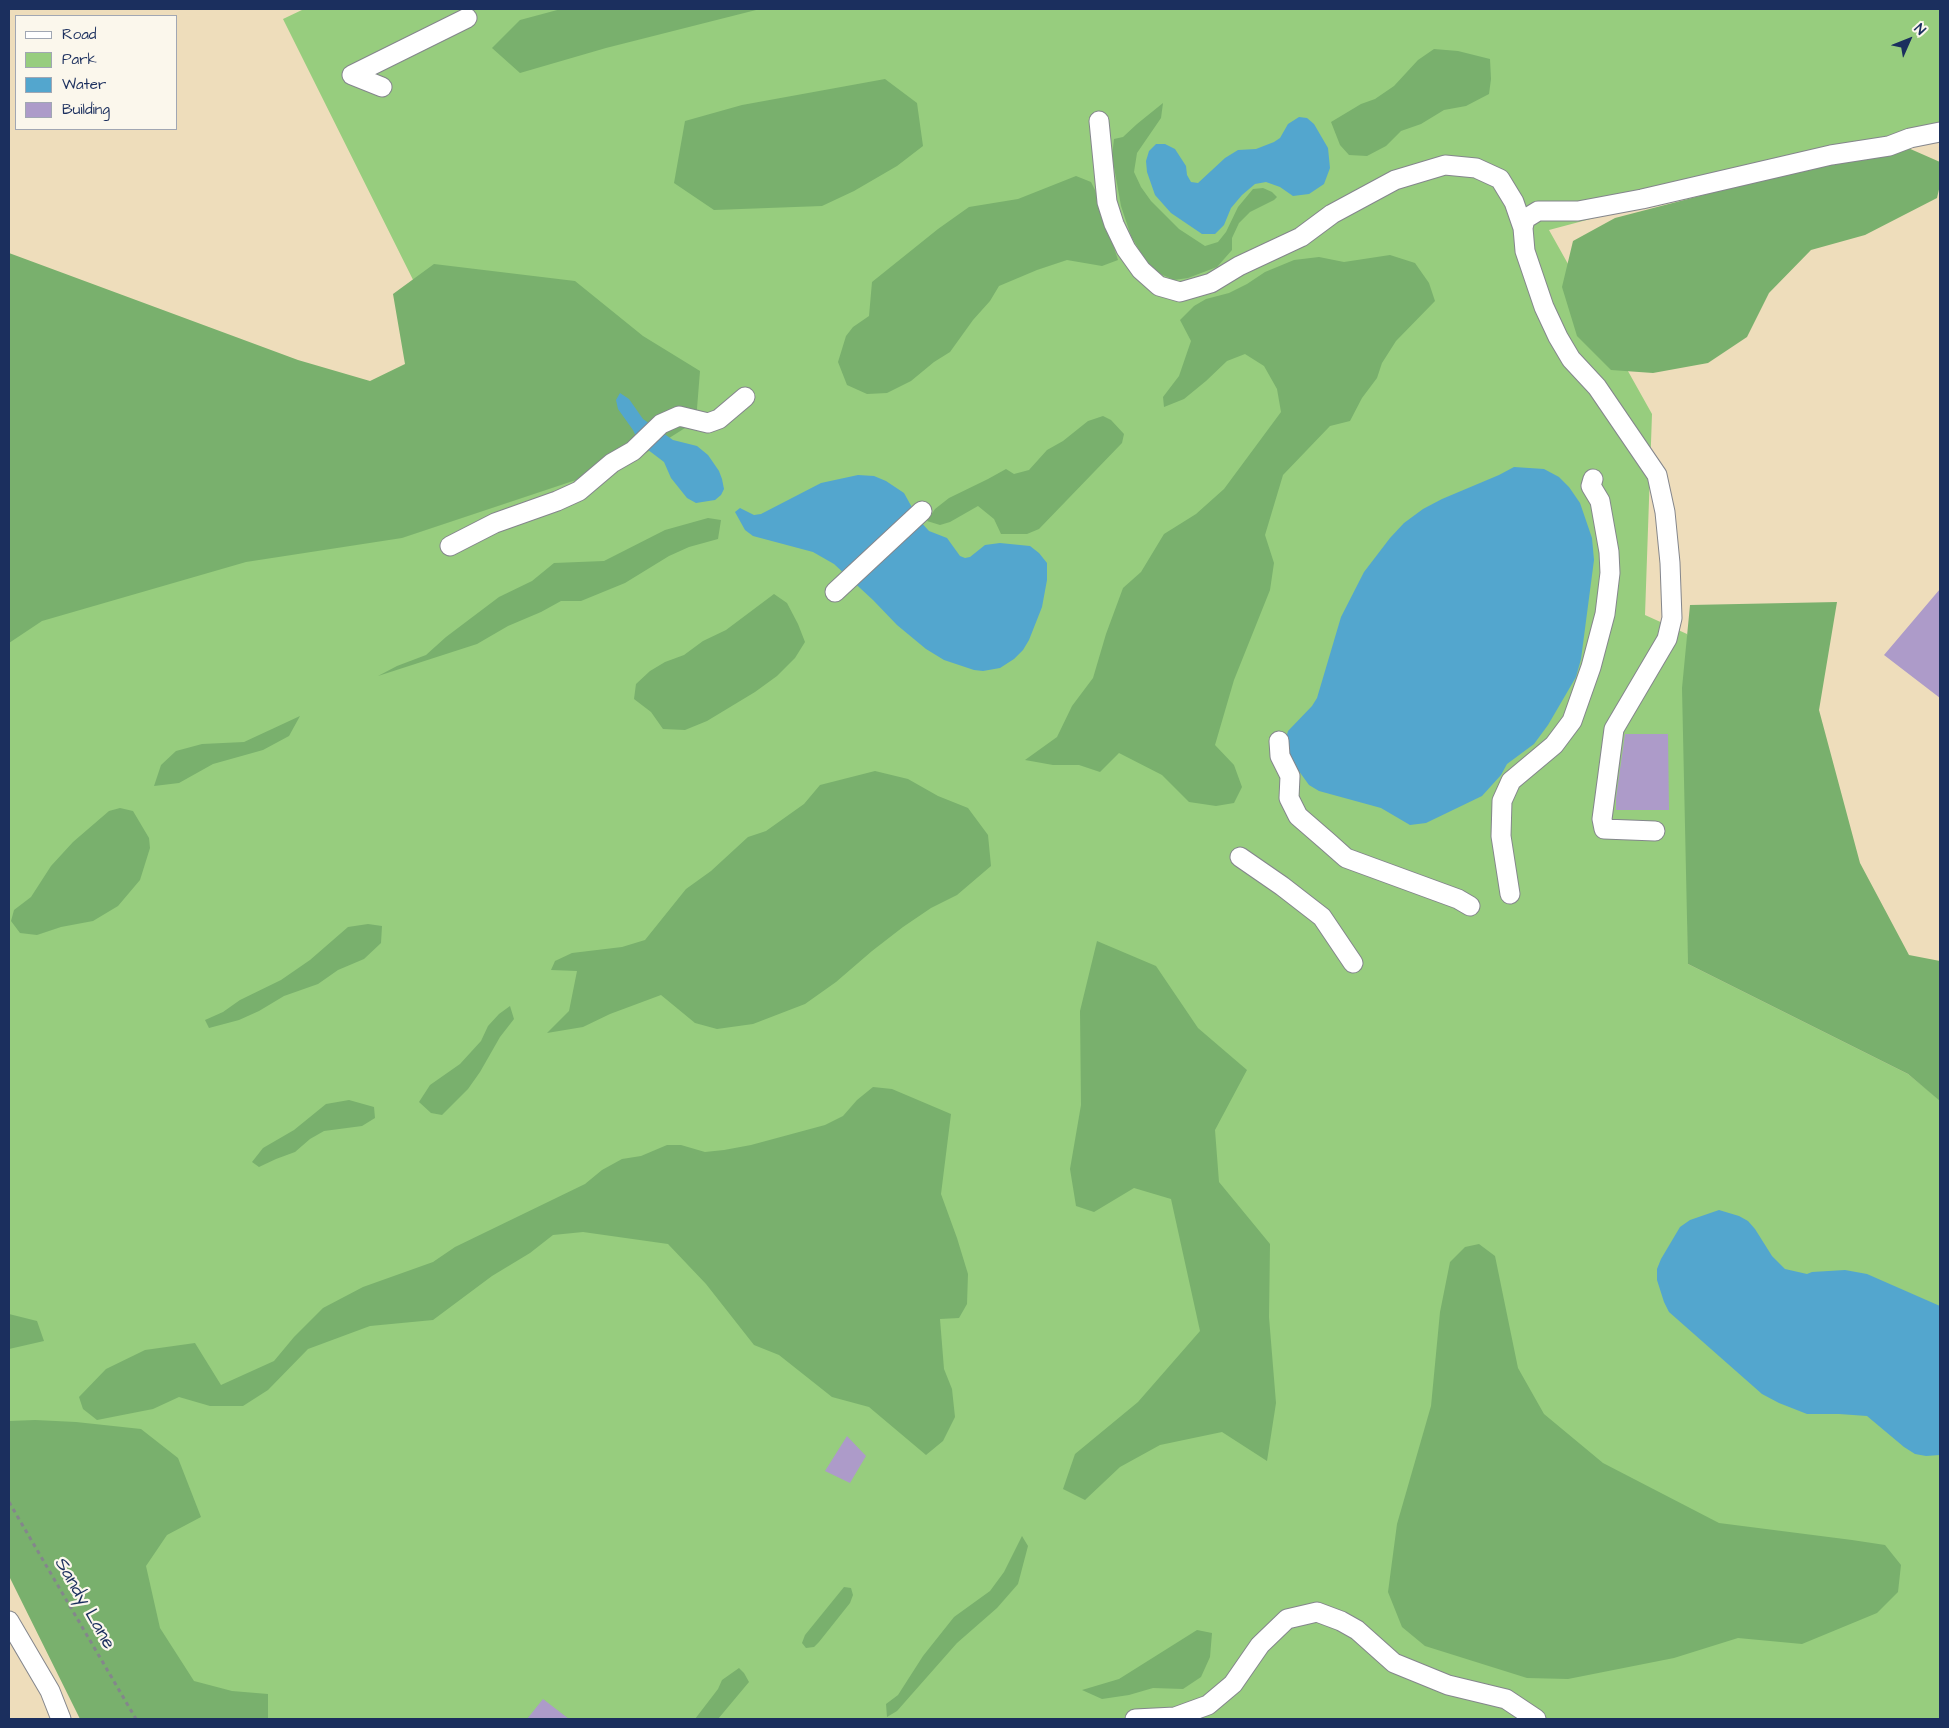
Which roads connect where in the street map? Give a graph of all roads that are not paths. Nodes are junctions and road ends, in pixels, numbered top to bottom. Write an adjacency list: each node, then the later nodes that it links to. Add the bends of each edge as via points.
1 (467, 18): 2 (street, via 352,75)
2 (382, 87)
3 (1099, 121): 5 (street, via 1107,202 1122,240 1141,270 1159,286 1180,292 1211,283 1301,237 1332,214 1395,180 1445,165 1476,168 1500,179 1514,202)
4 (1940, 132): 5 (street, via 1889,146 1831,155 1605,207 1538,211 1526,219)
5 (1523, 228): 12 (street, via 1532,275 1558,337 1657,475 1666,520 1672,618 1667,640 1614,729 1602,819 1604,829)
6 (745, 397): 9 (street, via 719,419 708,423 679,416 662,424 579,491 495,522)
7 (1593, 478): 14 (street, via 1591,486 1600,501 1609,552 1605,614 1572,721 1554,745 1511,781 1502,801 1501,836)
8 (922, 511): 10 (street)
9 (450, 546)
10 (835, 592)
11 (1279, 741): 15 (street, via 1280,756 1290,776 1289,798 1298,816 1346,858)
12 (1656, 831)
13 (1240, 857): 16 (street, via 1322,917)
14 (1510, 894)
15 (1470, 906)
16 (1353, 963)
17 (9, 1621): 18 (street, via 50,1691)
18 (61, 1719)
19 (1135, 1719): 20 (street, via 1175,1717 1208,1704 1233,1684 1260,1645 1287,1619 1317,1612 1341,1620 1357,1630 1394,1663 1448,1685 1506,1699)
20 (1536, 1719)

